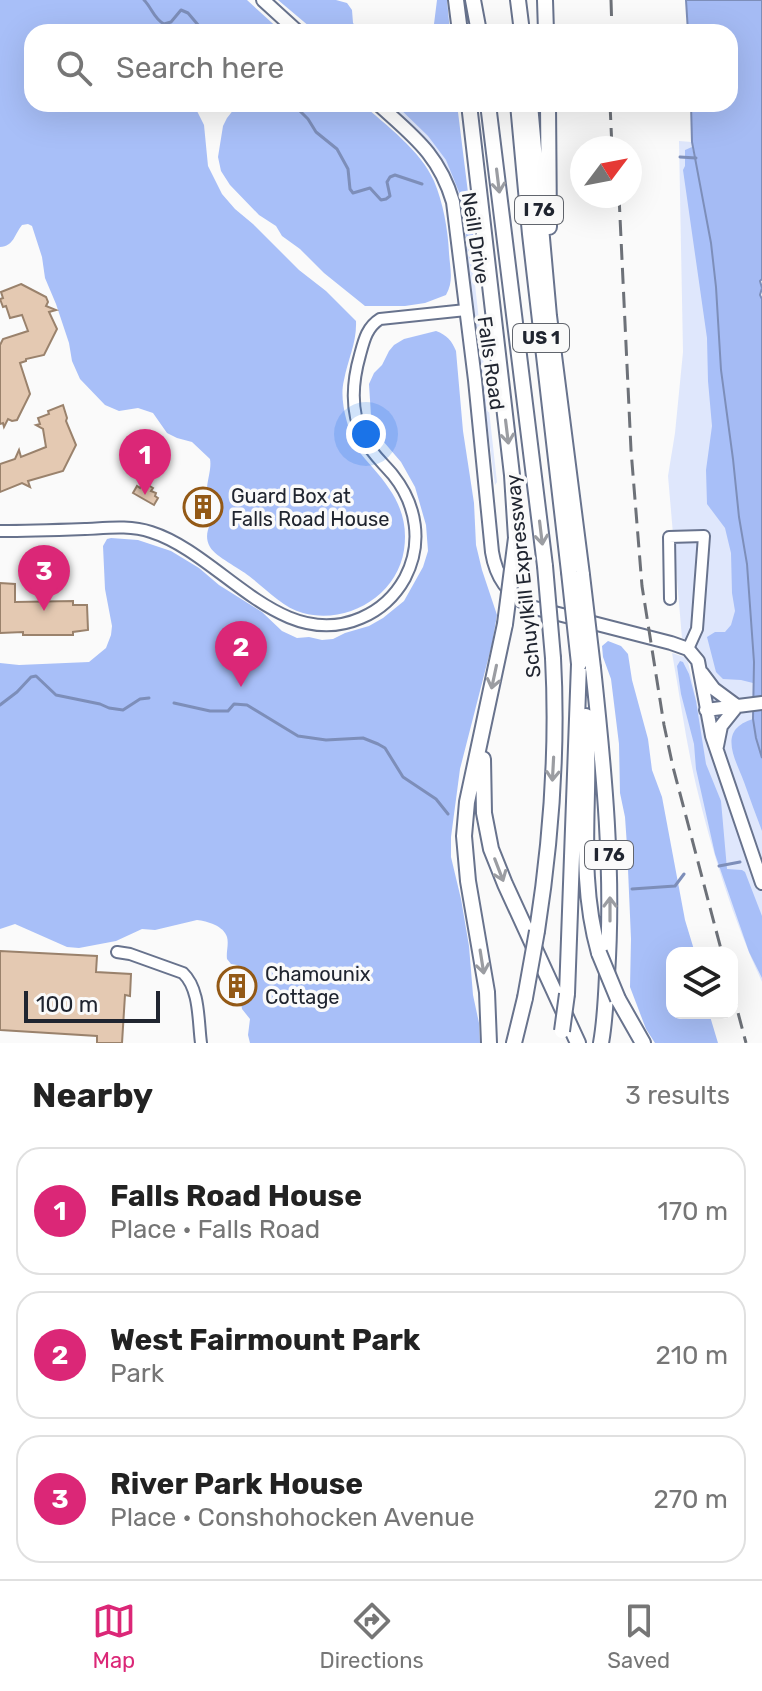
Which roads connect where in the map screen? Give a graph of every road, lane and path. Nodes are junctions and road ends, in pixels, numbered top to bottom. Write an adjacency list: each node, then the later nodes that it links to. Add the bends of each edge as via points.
1 (263, 0): 6 (main road)
2 (456, 0): 7 (highway)
3 (476, 0): 8 (highway)
4 (545, 0): 10 (highway)
5 (518, 1): 9 (highway)
6 (289, 24)
7 (459, 24)
8 (478, 24)
9 (519, 24)
10 (546, 24)
11 (387, 112): 17 (main road, Neill Drive, via 427,150 443,175 455,212)
12 (470, 112): 21 (highway, US 1, one-way to 21)
13 (489, 112): 19 (highway, Schuylkill Expressway / I 76, one-way to 19)
14 (519, 112): 22 (highway, US 1, via 534,274)
15 (531, 112): 18 (highway, I 76)
16 (548, 112): 18 (highway)
17 (466, 310): 20 (street, Falls Road, via 380,319 363,343 353,395 358,425 406,494 415,532 405,577 374,611 322,626 286,617 189,550 140,529); 24 (main road, Falls Road, via 492,552 505,586 538,610)
18 (549, 316): 22 (highway, I 76)
19 (530, 444): 21 (highway); 37 (highway, Schuylkill Expressway / I 76, one-way to 37, bridge, via 545,566 555,723 544,886)
20 (0, 531)
21 (516, 538): 30 (highway, US 1, one-way to 30, bridge)
22 (575, 574): 25 (highway, US 1, bridge)
23 (670, 599): 24 (street, via 669,537 704,536 697,629)
24 (688, 649): 26 (main road)
25 (586, 666): 34 (highway, bridge); 39 (highway, I 76, one-way to 25, via 610,878 604,776); 40 (highway, US 1, bridge, via 586,877 591,917 599,953)
26 (699, 667): 28 (main road, via 714,689); 29 (main road)
27 (762, 703): 28 (main road)
28 (740, 706): 29 (main road); 31 (main road, via 721,726)
29 (706, 710): 31 (main road)
30 (483, 729): 36 (highway, one-way to 36, via 464,836 487,992); 38 (highway, US 1, one-way to 38, via 483,795 491,849)
31 (716, 750): 32 (main road)
32 (762, 883)
33 (117, 952): 35 (street, via 187,977)
34 (561, 1037)
35 (201, 1043)
36 (489, 1043)
37 (514, 1043)
38 (578, 1043)
39 (601, 1043)
40 (643, 1043)

